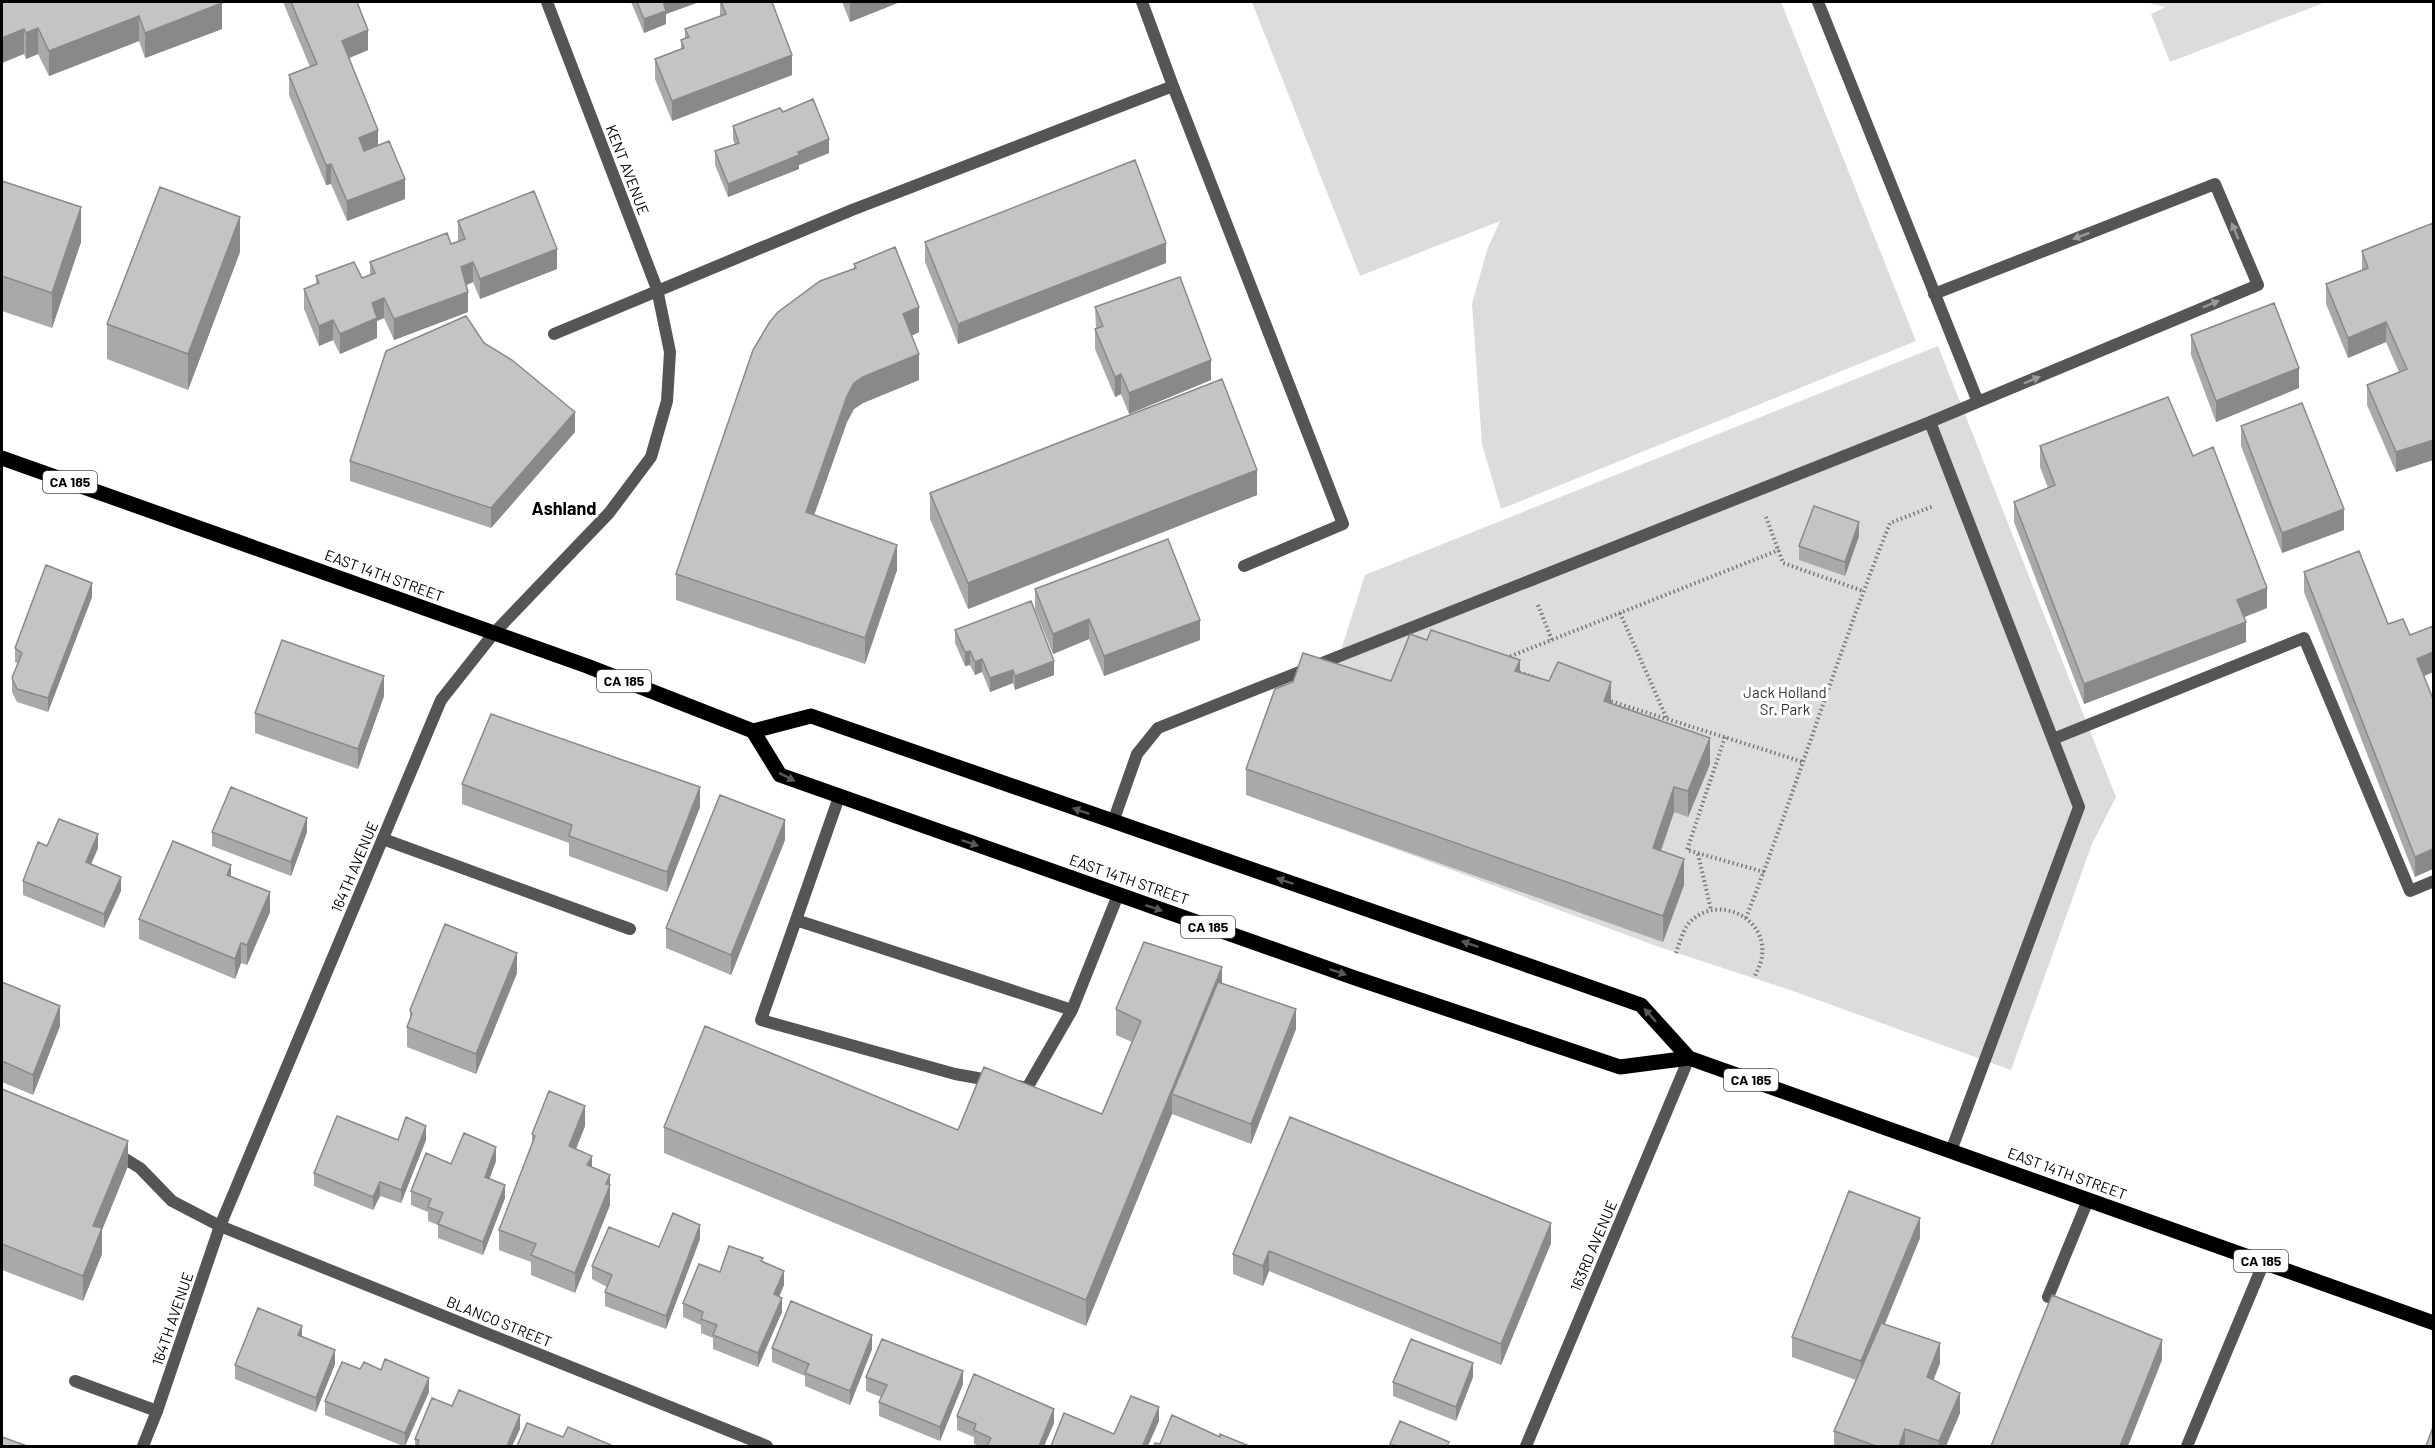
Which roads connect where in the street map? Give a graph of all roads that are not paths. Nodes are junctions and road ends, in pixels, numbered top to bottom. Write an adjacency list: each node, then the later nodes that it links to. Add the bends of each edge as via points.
1 (547, 2): 5 (street, KENT AVENUE)
2 (1142, 2): 4 (street)
3 (1818, 2): 6 (street)
4 (1173, 86): 5 (street); 12 (street, via 1343,524)
5 (657, 289): 7 (street); 8 (street, KENT AVENUE)
6 (1934, 294): 9 (street); 9 (street, one-way to 6, via 2258,285 2215,184)
7 (554, 334)
8 (670, 352): 13 (street, 164TH AVENUE, via 667,401 651,457 609,513)
9 (1978, 402): 10 (street)
10 (1930, 423): 15 (street); 17 (street, via 1158,728 1137,754)
11 (2, 458): 13 (main road, EAST 14TH STREET / CA 185)
12 (1244, 566)
13 (494, 633): 14 (main road, EAST 14TH STREET / CA 185); 18 (street, 164TH AVENUE, via 441,700)
14 (753, 731): 16 (main road, EAST 14TH STREET / CA 185, one-way to 16, via 780,775); 17 (main road, EAST 14TH STREET / CA 185, one-way to 14, via 811,716)
15 (2053, 739): 19 (street, via 2304,638 2409,891); 26 (street, via 2079,807)
16 (839, 797): 20 (main road, EAST 14TH STREET / CA 185, one-way to 20); 21 (street)
17 (1113, 822): 24 (main road, EAST 14TH STREET / CA 185, one-way to 17, via 1641,1005)
18 (383, 839): 22 (street); 28 (street, 164TH AVENUE)
19 (2433, 881)
20 (1118, 896): 23 (street); 24 (main road, EAST 14TH STREET / CA 185, one-way to 24, via 1620,1067)
21 (796, 920): 23 (street); 23 (street, via 761,1020 955,1074 1027,1088)
22 (630, 929)
23 (1072, 1010)
24 (1689, 1058): 26 (main road, EAST 14TH STREET / CA 185); 36 (street, 163RD AVENUE)
25 (98, 1146): 28 (street, BLANCO STREET, via 140,1168 172,1201)
26 (1951, 1151): 27 (main road, EAST 14TH STREET / CA 185)
27 (2088, 1200): 29 (main road, EAST 14TH STREET / CA 185); 30 (street)
28 (220, 1226): 33 (street, 164TH AVENUE); 35 (street, BLANCO STREET)
29 (2264, 1262): 31 (main road, EAST 14TH STREET / CA 185); 37 (street)
30 (2048, 1297)
31 (2433, 1323)
32 (75, 1382): 33 (street)
33 (157, 1412): 34 (street, 164TH AVENUE)
34 (143, 1446)
35 (767, 1446)
36 (1526, 1446)
37 (2187, 1446)

